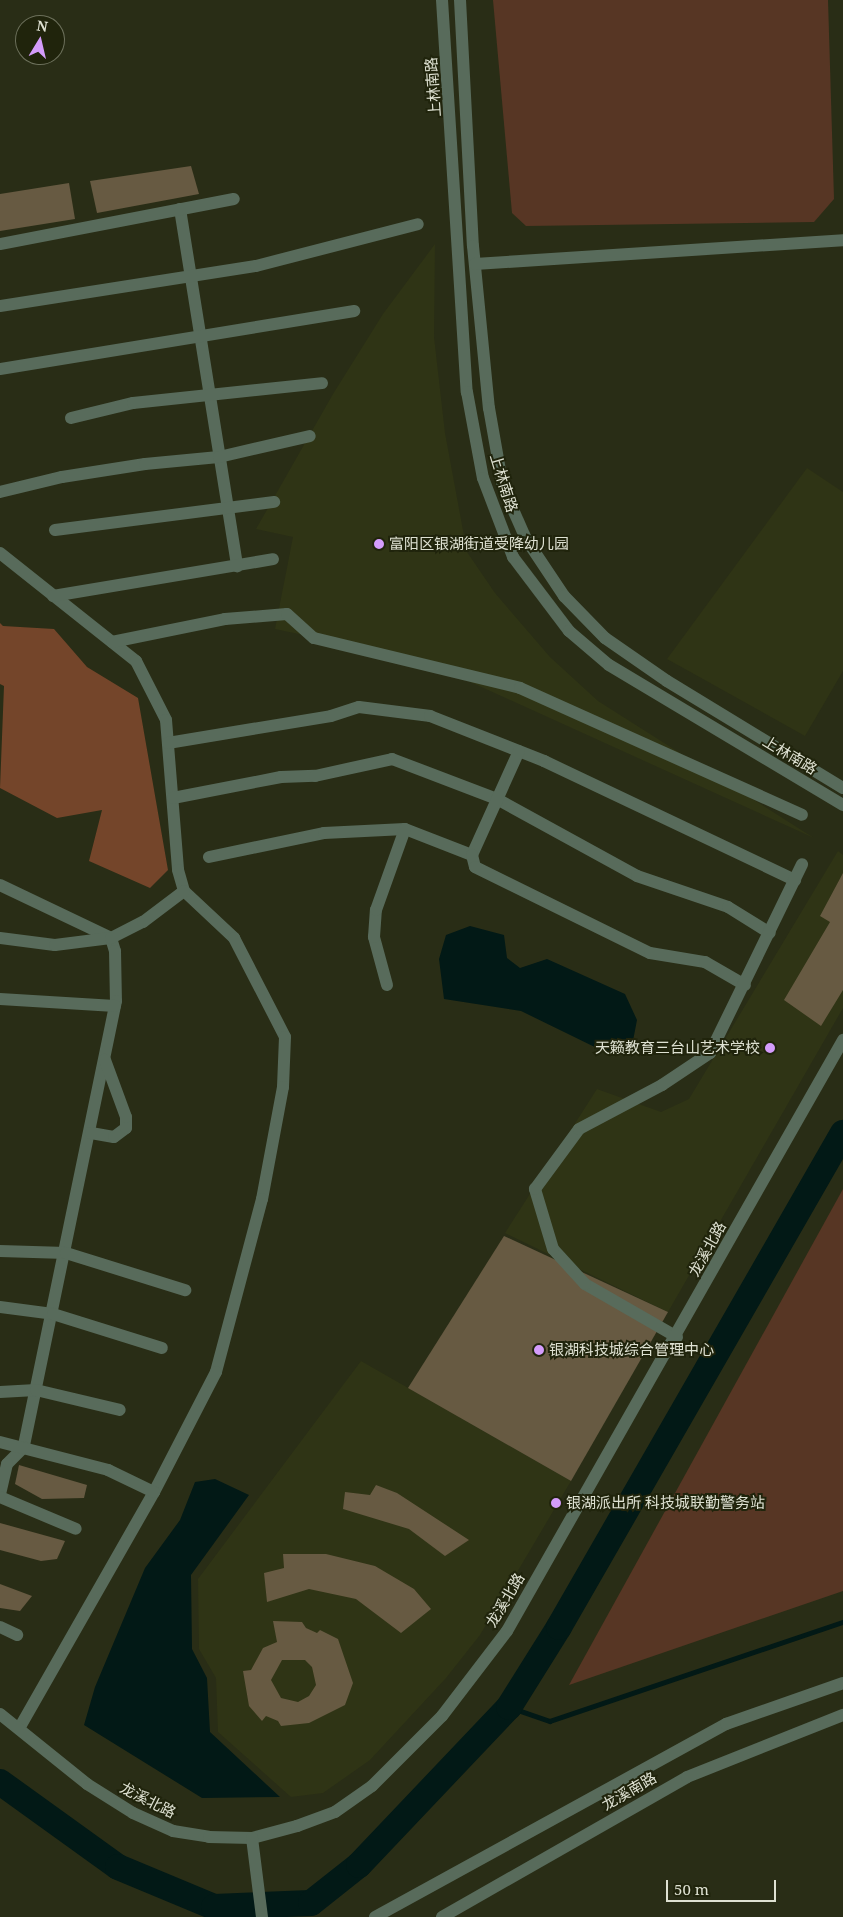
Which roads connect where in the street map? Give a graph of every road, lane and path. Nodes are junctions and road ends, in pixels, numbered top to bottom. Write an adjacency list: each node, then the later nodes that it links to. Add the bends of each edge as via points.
1 (442, 0): 33 (street, 上林南路, via 467,392 483,478 513,557 570,631 608,665)
2 (460, 0): 8 (street, 上林南路)
3 (234, 199): 4 (street)
4 (180, 209): 7 (street); 9 (street)
5 (418, 224): 9 (street, via 256,266)
6 (843, 240): 8 (street)
7 (0, 244)
8 (475, 264): 30 (street, 上林南路, via 490,408 503,487 526,539 564,596 605,638 667,682)
9 (191, 276): 10 (street); 12 (street)
10 (0, 306)
11 (354, 311): 12 (street)
12 (200, 335): 13 (street); 15 (street)
13 (0, 369)
14 (322, 383): 15 (street)
15 (210, 397): 16 (street, via 133,403); 18 (street)
16 (71, 418)
17 (310, 436): 18 (street)
18 (219, 457): 19 (street, via 62,477); 21 (street)
19 (0, 492)
20 (274, 502): 21 (street)
21 (228, 509): 22 (street); 25 (street)
22 (55, 530)
23 (0, 553): 26 (street)
24 (273, 559): 25 (street)
25 (237, 566): 26 (street)
26 (53, 596): 27 (street)
27 (112, 642): 28 (street, via 136,661 166,720); 34 (street, via 225,619 288,614 314,638 520,688)
28 (168, 743): 29 (street, via 331,716 359,707 430,716); 31 (street)
29 (519, 751): 32 (street); 39 (street)
30 (843, 788)
31 (173, 798): 32 (street, via 281,777 315,776 392,759); 41 (street, via 178,870)
32 (497, 799): 36 (street); 42 (street, via 637,876 728,907)
33 (843, 805)
34 (802, 815)
35 (405, 829): 36 (street); 37 (street, via 324,833); 45 (street, via 376,910 374,937)
36 (472, 855): 46 (street, via 475,867 614,936 650,953 705,962)
37 (209, 857)
38 (802, 864): 39 (street)
39 (795, 880): 42 (street)
40 (0, 885): 44 (street)
41 (184, 891): 44 (street, via 142,922); 64 (street, via 234,938 285,1037 283,1087 262,1199 216,1372)
42 (770, 933): 46 (street)
43 (0, 938): 44 (street, via 55,945)
44 (111, 938): 48 (street, via 115,951)
45 (387, 985)
46 (745, 985): 57 (street, via 710,1053 662,1085 579,1129 535,1189 553,1249 585,1284)
47 (0, 1000): 48 (street)
48 (115, 1006): 50 (street)
49 (843, 1040): 57 (street, 龙溪北路)
50 (105, 1060): 51 (street); 51 (street, via 126,1117 126,1128 114,1137)
51 (91, 1133): 53 (street)
52 (0, 1251): 53 (street)
53 (66, 1253): 54 (street); 56 (street)
54 (185, 1290)
55 (0, 1308): 56 (street)
56 (53, 1314): 58 (street); 59 (street)
57 (677, 1337): 73 (street, 龙溪北路, via 507,1631 442,1716 372,1786 335,1812)
58 (162, 1348)
59 (36, 1390): 60 (street); 61 (street); 63 (street)
60 (0, 1392)
61 (120, 1410)
62 (0, 1442): 63 (street)
63 (24, 1447): 64 (street, via 108,1470); 65 (street, via 7,1464)
64 (154, 1492): 72 (street)
65 (0, 1496): 66 (street)
66 (76, 1529)
67 (0, 1627): 68 (street)
68 (17, 1635)
69 (843, 1683): 75 (street, via 726,1724)
70 (0, 1714): 72 (street, 龙溪北路)
71 (843, 1715): 76 (street, 龙溪南路, via 687,1776)
72 (20, 1727): 73 (street, 龙溪北路, via 87,1784 133,1813 173,1831 209,1837)
73 (252, 1838): 74 (street)
74 (262, 1917)
75 (376, 1917)
76 (442, 1917)

